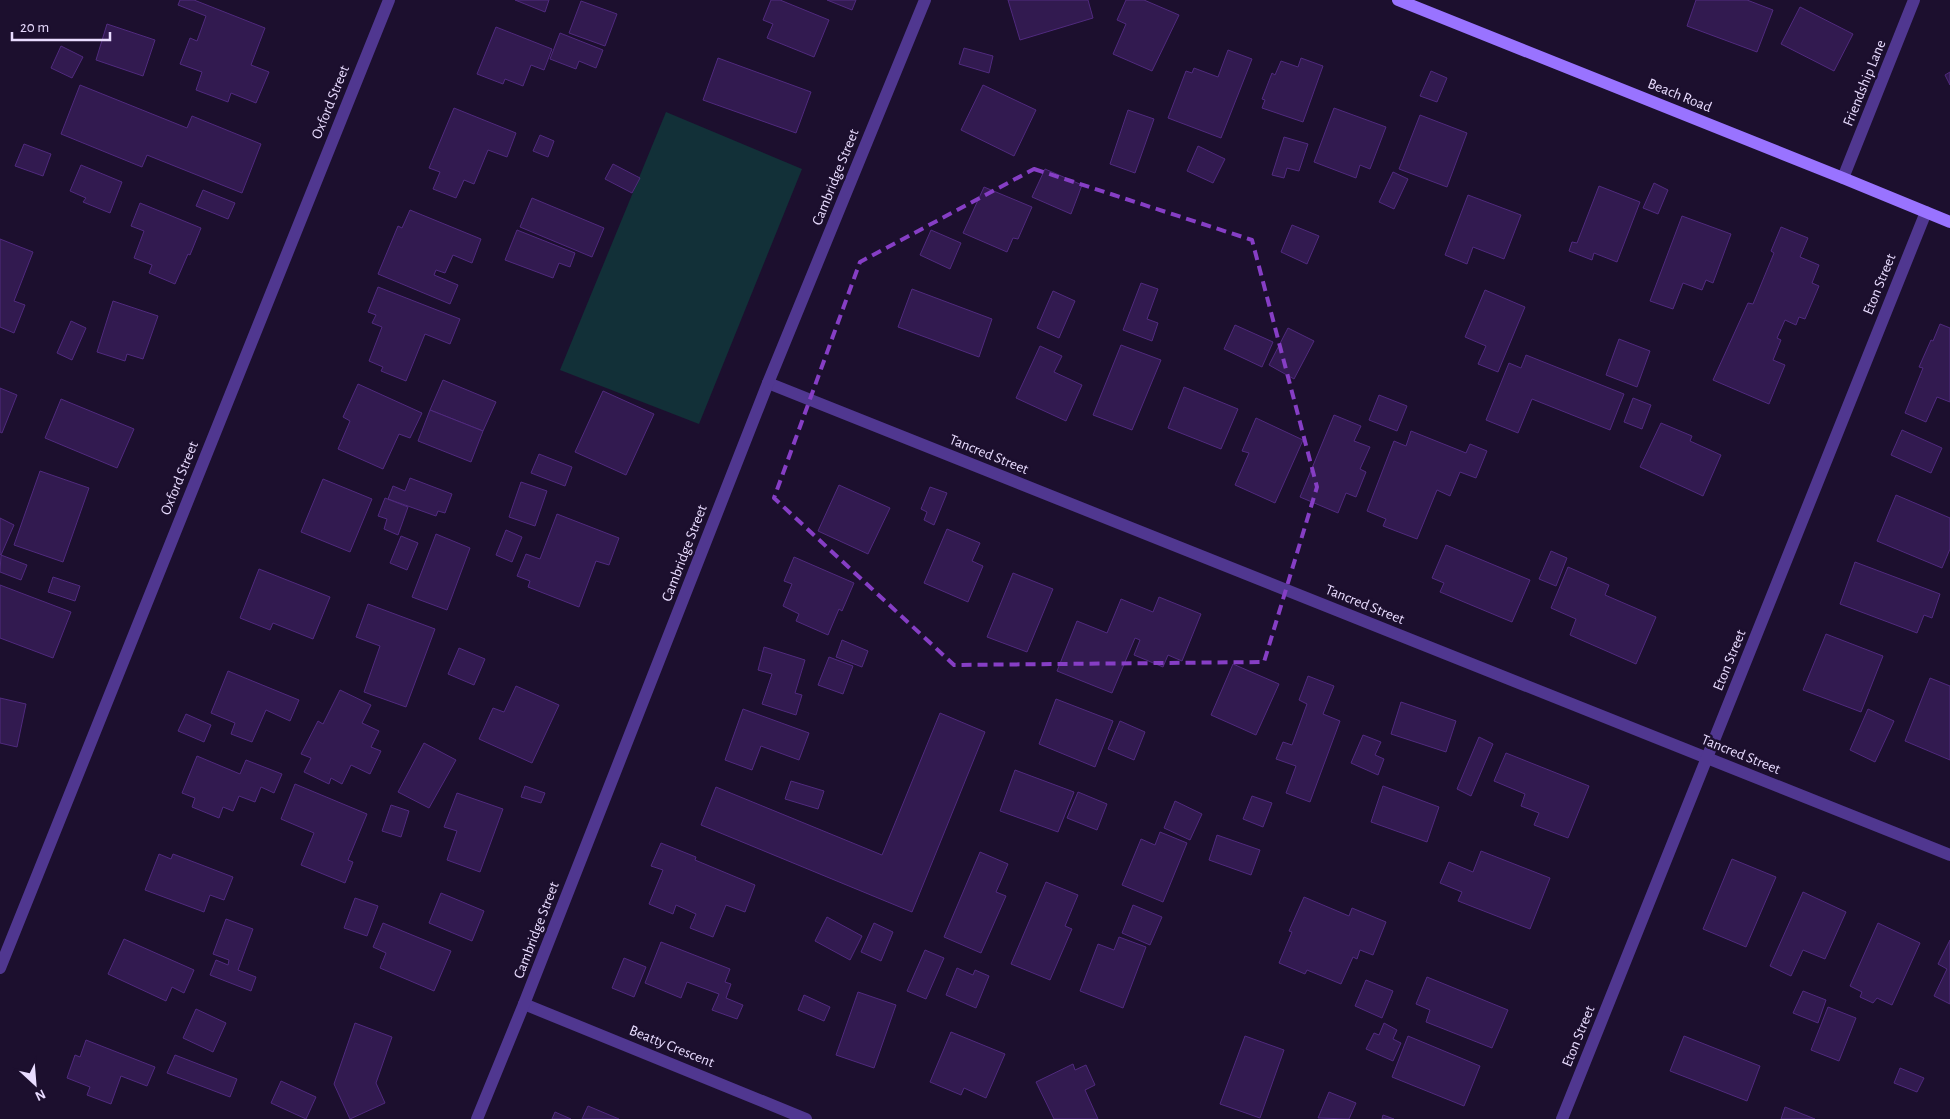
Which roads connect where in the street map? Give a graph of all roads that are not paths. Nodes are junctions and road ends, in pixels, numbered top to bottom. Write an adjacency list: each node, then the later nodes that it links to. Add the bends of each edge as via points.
1 (388, 0): 11 (street, Oxford Street)
2 (925, 0): 8 (street, Cambridge Street)
3 (1398, 0): 5 (street, Beach Road)
4 (1914, 0): 5 (street, Friendship Lane)
5 (1843, 178): 6 (street, Beach Road)
6 (1926, 212): 7 (street, Beach Road); 9 (street, Eton Street)
7 (1950, 222)
8 (768, 383): 9 (street, Tancred Street); 12 (street, Cambridge Street)
9 (1707, 757): 10 (street, Tancred Street); 15 (street, Eton Street)
10 (1950, 855)
11 (0, 968)
12 (524, 1004): 13 (street, Cambridge Street); 14 (street, Beatty Crescent)
13 (477, 1119)
14 (806, 1119)
15 (1562, 1119)

